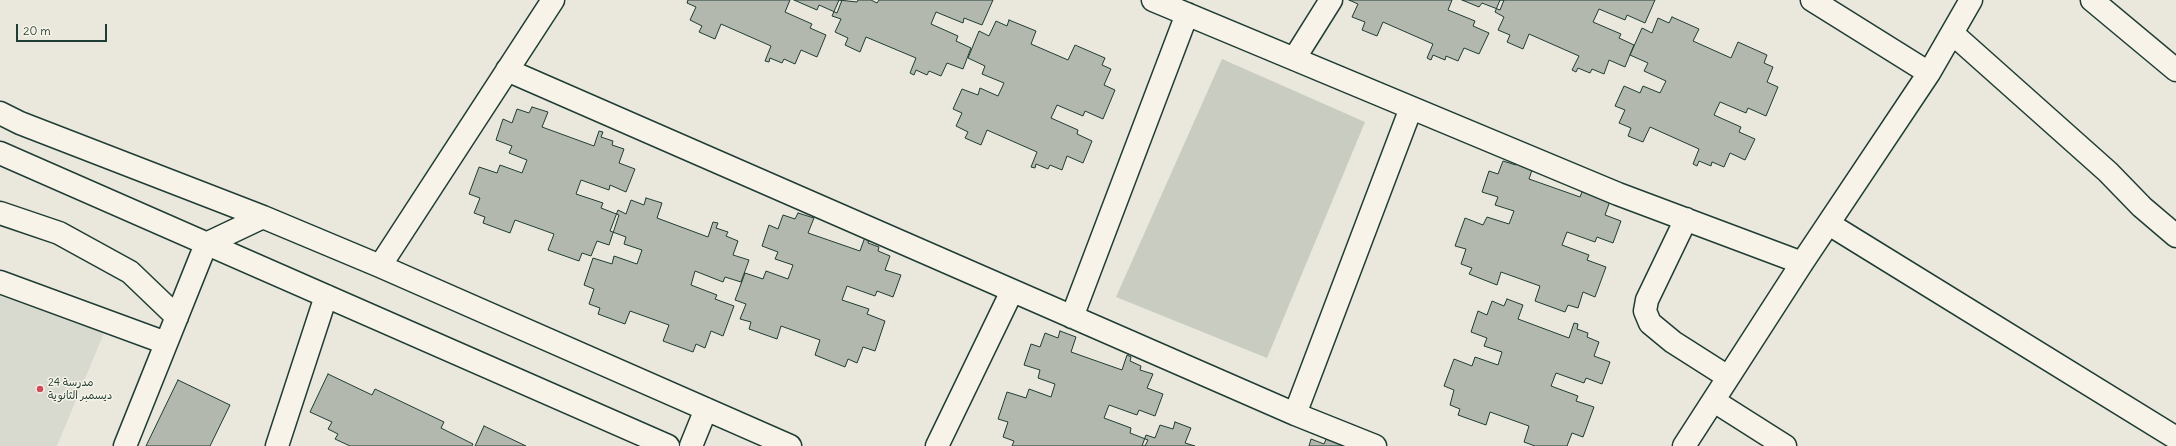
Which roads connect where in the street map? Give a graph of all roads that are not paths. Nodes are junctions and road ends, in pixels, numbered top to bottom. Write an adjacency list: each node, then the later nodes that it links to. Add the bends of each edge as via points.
1 (553, 0): 10 (street)
2 (1153, 0): 7 (street)
3 (1331, 0): 9 (street)
4 (1812, 0): 12 (street)
5 (1971, 0): 8 (street)
6 (2092, 0): 11 (street)
7 (1188, 14): 9 (street); 28 (street)
8 (1952, 33): 12 (street); 20 (street)
9 (1294, 59): 13 (street)
10 (507, 70): 23 (street); 25 (street)
11 (2176, 70)
12 (1929, 73): 19 (street)
13 (1411, 108): 18 (street, via 1618,194); 33 (street)
14 (0, 113): 17 (street)
15 (0, 153): 21 (street)
16 (0, 213): 27 (street, via 59,233 130,272)
17 (263, 217): 21 (street); 23 (street)
18 (1686, 219): 22 (street); 30 (street, via 1646,300 1645,311 1650,323 1672,342)
19 (1828, 224): 22 (street); 34 (street)
20 (2176, 236)
21 (206, 244): 26 (street); 27 (street)
22 (1802, 263): 30 (street)
23 (380, 266): 32 (street)
24 (0, 282): 29 (street)
25 (1012, 291): 28 (street); 40 (street)
26 (326, 296): 36 (street); 37 (street)
27 (177, 317): 29 (street)
28 (1072, 317): 33 (street)
29 (166, 343): 35 (street)
30 (1728, 377): 31 (street)
31 (1714, 401): 42 (street); 43 (street)
32 (706, 409): 38 (street); 39 (street)
33 (1295, 414): 41 (street)
34 (2176, 438)
35 (125, 446)
36 (277, 446)
37 (668, 446)
38 (691, 446)
39 (790, 446)
40 (937, 446)
41 (1376, 446)
42 (1684, 446)
43 (1785, 446)

